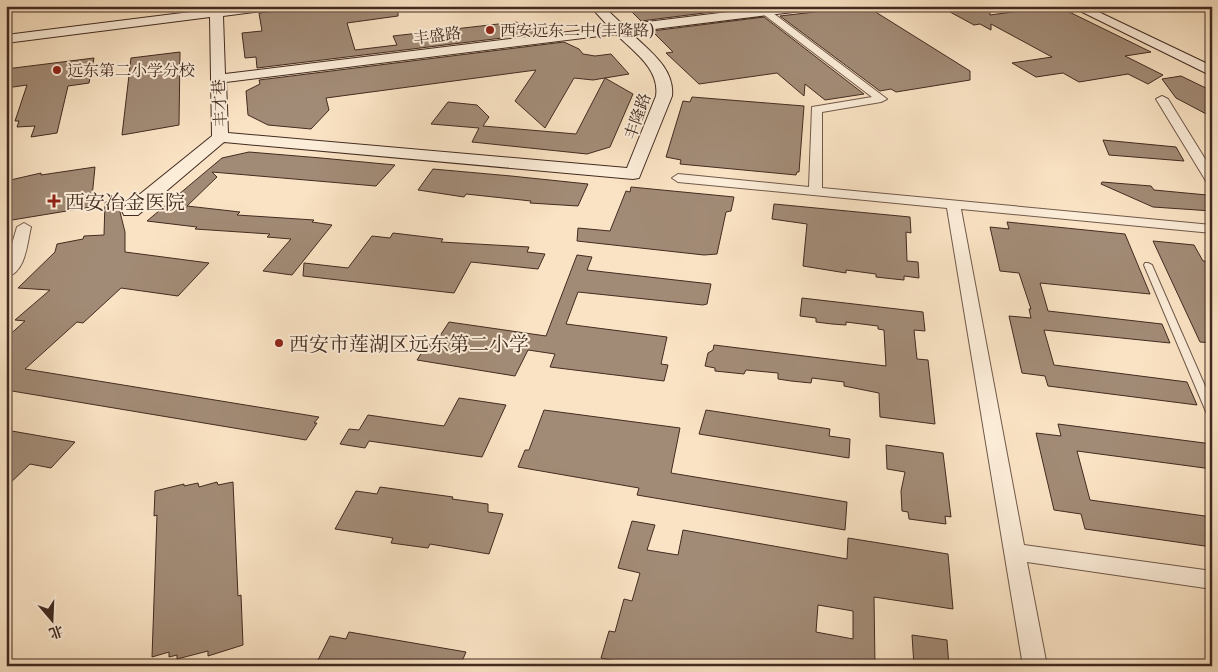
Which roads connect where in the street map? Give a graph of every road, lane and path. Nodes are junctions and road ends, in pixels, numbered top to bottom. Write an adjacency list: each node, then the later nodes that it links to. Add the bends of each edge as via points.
1 (270, 6): 6 (street)
2 (596, 6): 7 (street, 丰隆路)
3 (810, 6): 5 (street, 丰盛路)
4 (1076, 6): 9 (street)
5 (766, 12): 7 (street, 丰盛路); 15 (street, via 881,99 816,109)
6 (216, 13): 8 (street); 10 (street, 丰才巷)
7 (620, 30): 10 (street, 丰盛路); 12 (street, 丰隆路, via 663,74 666,83 664,96 633,174)
8 (6, 40)
9 (1212, 72)
10 (217, 79): 12 (street, 丰才巷)
11 (1162, 99): 14 (street)
12 (220, 137): 17 (street, 丰才巷)
13 (678, 178): 15 (street)
14 (1212, 181)
15 (815, 191): 16 (street)
16 (952, 204): 19 (street); 23 (street)
17 (131, 212)
18 (24, 227): 21 (street, via 14,263)
19 (1212, 229)
20 (1148, 265): 22 (lane)
21 (6, 273)
22 (1212, 414)
23 (1015, 552): 24 (street); 25 (street)
24 (1212, 580)
25 (1035, 666)

